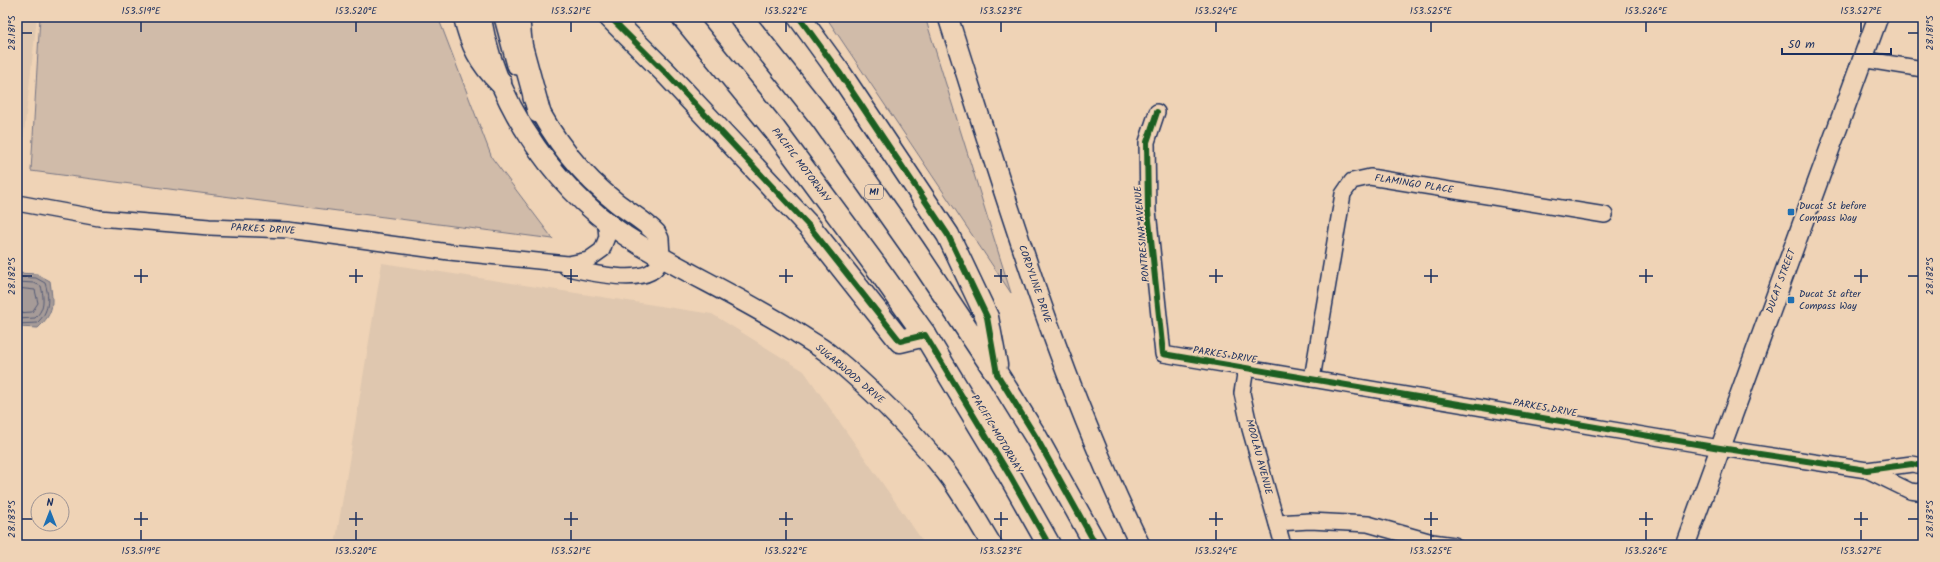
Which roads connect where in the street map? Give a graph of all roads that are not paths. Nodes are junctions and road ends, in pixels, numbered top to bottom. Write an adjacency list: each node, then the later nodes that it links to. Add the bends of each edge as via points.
1 (465, 17): 13 (highway, via 470,40 478,56)
2 (481, 17): 13 (street, SUGARWOOD DRIVE)
3 (504, 17): 14 (street, via 519,70)
4 (518, 17): 14 (highway, via 521,46)
5 (610, 17): 21 (highway, via 809,226 900,341)
6 (683, 17): 21 (highway, PACIFIC MOTORWAY, via 775,130)
7 (741, 17): 24 (highway, M1, via 822,119 913,248)
8 (799, 17): 24 (highway, via 948,235 987,317)
9 (948, 17): 34 (street, CORDYLINE DRIVE, via 1009,210 1080,409)
10 (1878, 17): 11 (street, DUCAT STREET)
11 (1862, 59): 12 (street); 26 (street, DUCAT STREET)
12 (1923, 69)
13 (500, 82): 18 (street, SUGARWOOD DRIVE, via 516,114 545,158 572,190)
14 (540, 112): 19 (street, via 563,147 588,176 616,203 656,233)
15 (1157, 112): 22 (street, PONTRESINA AVENUE, via 1147,142 1148,211)
16 (17, 203): 20 (street, PARKES DRIVE, via 99,218 209,227 288,230)
17 (1606, 215): 25 (street, FLAMINGO PLACE, via 1370,177 1352,181 1343,194)
18 (602, 217): 19 (street, SUGARWOOD DRIVE, via 628,237); 20 (street, PARKES DRIVE, via 606,230 605,244 600,253 588,260 568,264)
19 (660, 256): 20 (street, PARKES DRIVE, via 660,263 656,269 632,277 611,276); 31 (street, SUGARWOOD DRIVE, via 760,309 826,352 886,403 946,473)
20 (509, 259)
21 (925, 335): 32 (highway, PACIFIC MOTORWAY)
22 (1163, 354): 23 (street, PARKES DRIVE)
23 (1246, 368): 25 (street, PARKES DRIVE); 30 (street, MOOLAU AVENUE, via 1242,393)
24 (997, 374): 33 (highway, M1, via 1036,437)
25 (1312, 379): 26 (street, PARKES DRIVE)
26 (1720, 448): 28 (street, PARKES DRIVE); 37 (street, DUCAT STREET)
27 (1923, 466): 28 (street, PARKES DRIVE, via 1912,464)
28 (1867, 470): 29 (street, PARKES DRIVE, via 1910,490)
29 (1923, 490)
30 (1277, 523): 35 (street, MOOLAU AVENUE); 36 (street, via 1310,521 1368,524 1432,542)
31 (992, 545)
32 (1049, 545)
33 (1096, 545)
34 (1140, 545)
35 (1283, 545)
36 (1454, 545)
37 (1685, 545)

